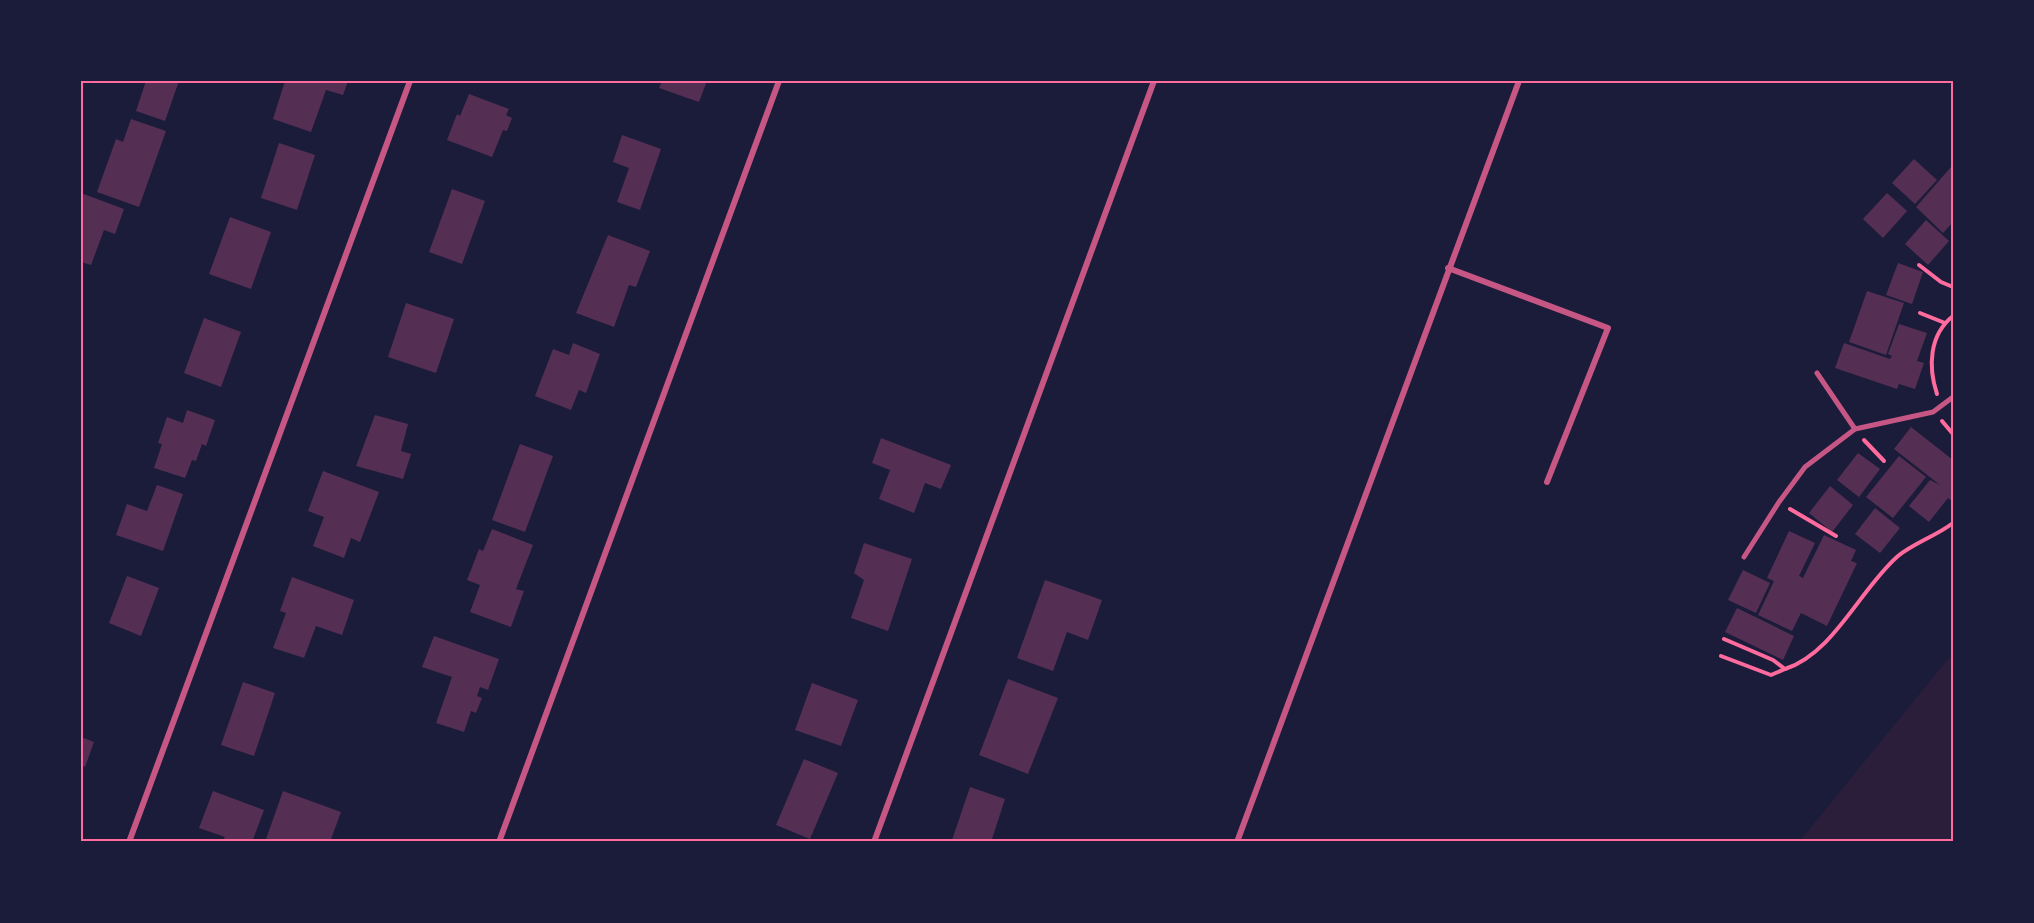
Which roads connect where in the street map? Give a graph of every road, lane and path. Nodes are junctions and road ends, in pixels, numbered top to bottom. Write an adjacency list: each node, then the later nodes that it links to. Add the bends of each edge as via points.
1 (410, 81): 24 (street)
2 (779, 81): 25 (street)
3 (1155, 81): 26 (street)
4 (1519, 81): 6 (street)
5 (1919, 265): 7 (path)
6 (1448, 268): 16 (street, via 1608,328); 27 (street)
7 (1953, 287)
8 (1920, 313): 10 (path)
9 (1953, 316): 10 (path)
10 (1945, 322): 13 (path, via 1934,343 1930,373)
11 (1817, 373): 14 (street)
12 (1953, 397): 13 (street)
13 (1942, 406): 14 (street, via 1934,412)
14 (1855, 429): 15 (path); 17 (street, via 1806,467)
15 (1884, 461)
16 (1547, 482)
17 (1779, 502): 19 (path); 20 (street)
18 (1953, 523): 23 (path, via 1899,555 1870,585 1836,631 1799,664)
19 (1836, 536)
20 (1744, 558)
21 (1724, 639): 23 (path)
22 (1721, 656): 23 (path, via 1771,675)
23 (1785, 669)
24 (129, 842)
25 (499, 842)
26 (874, 842)
27 (1237, 842)

